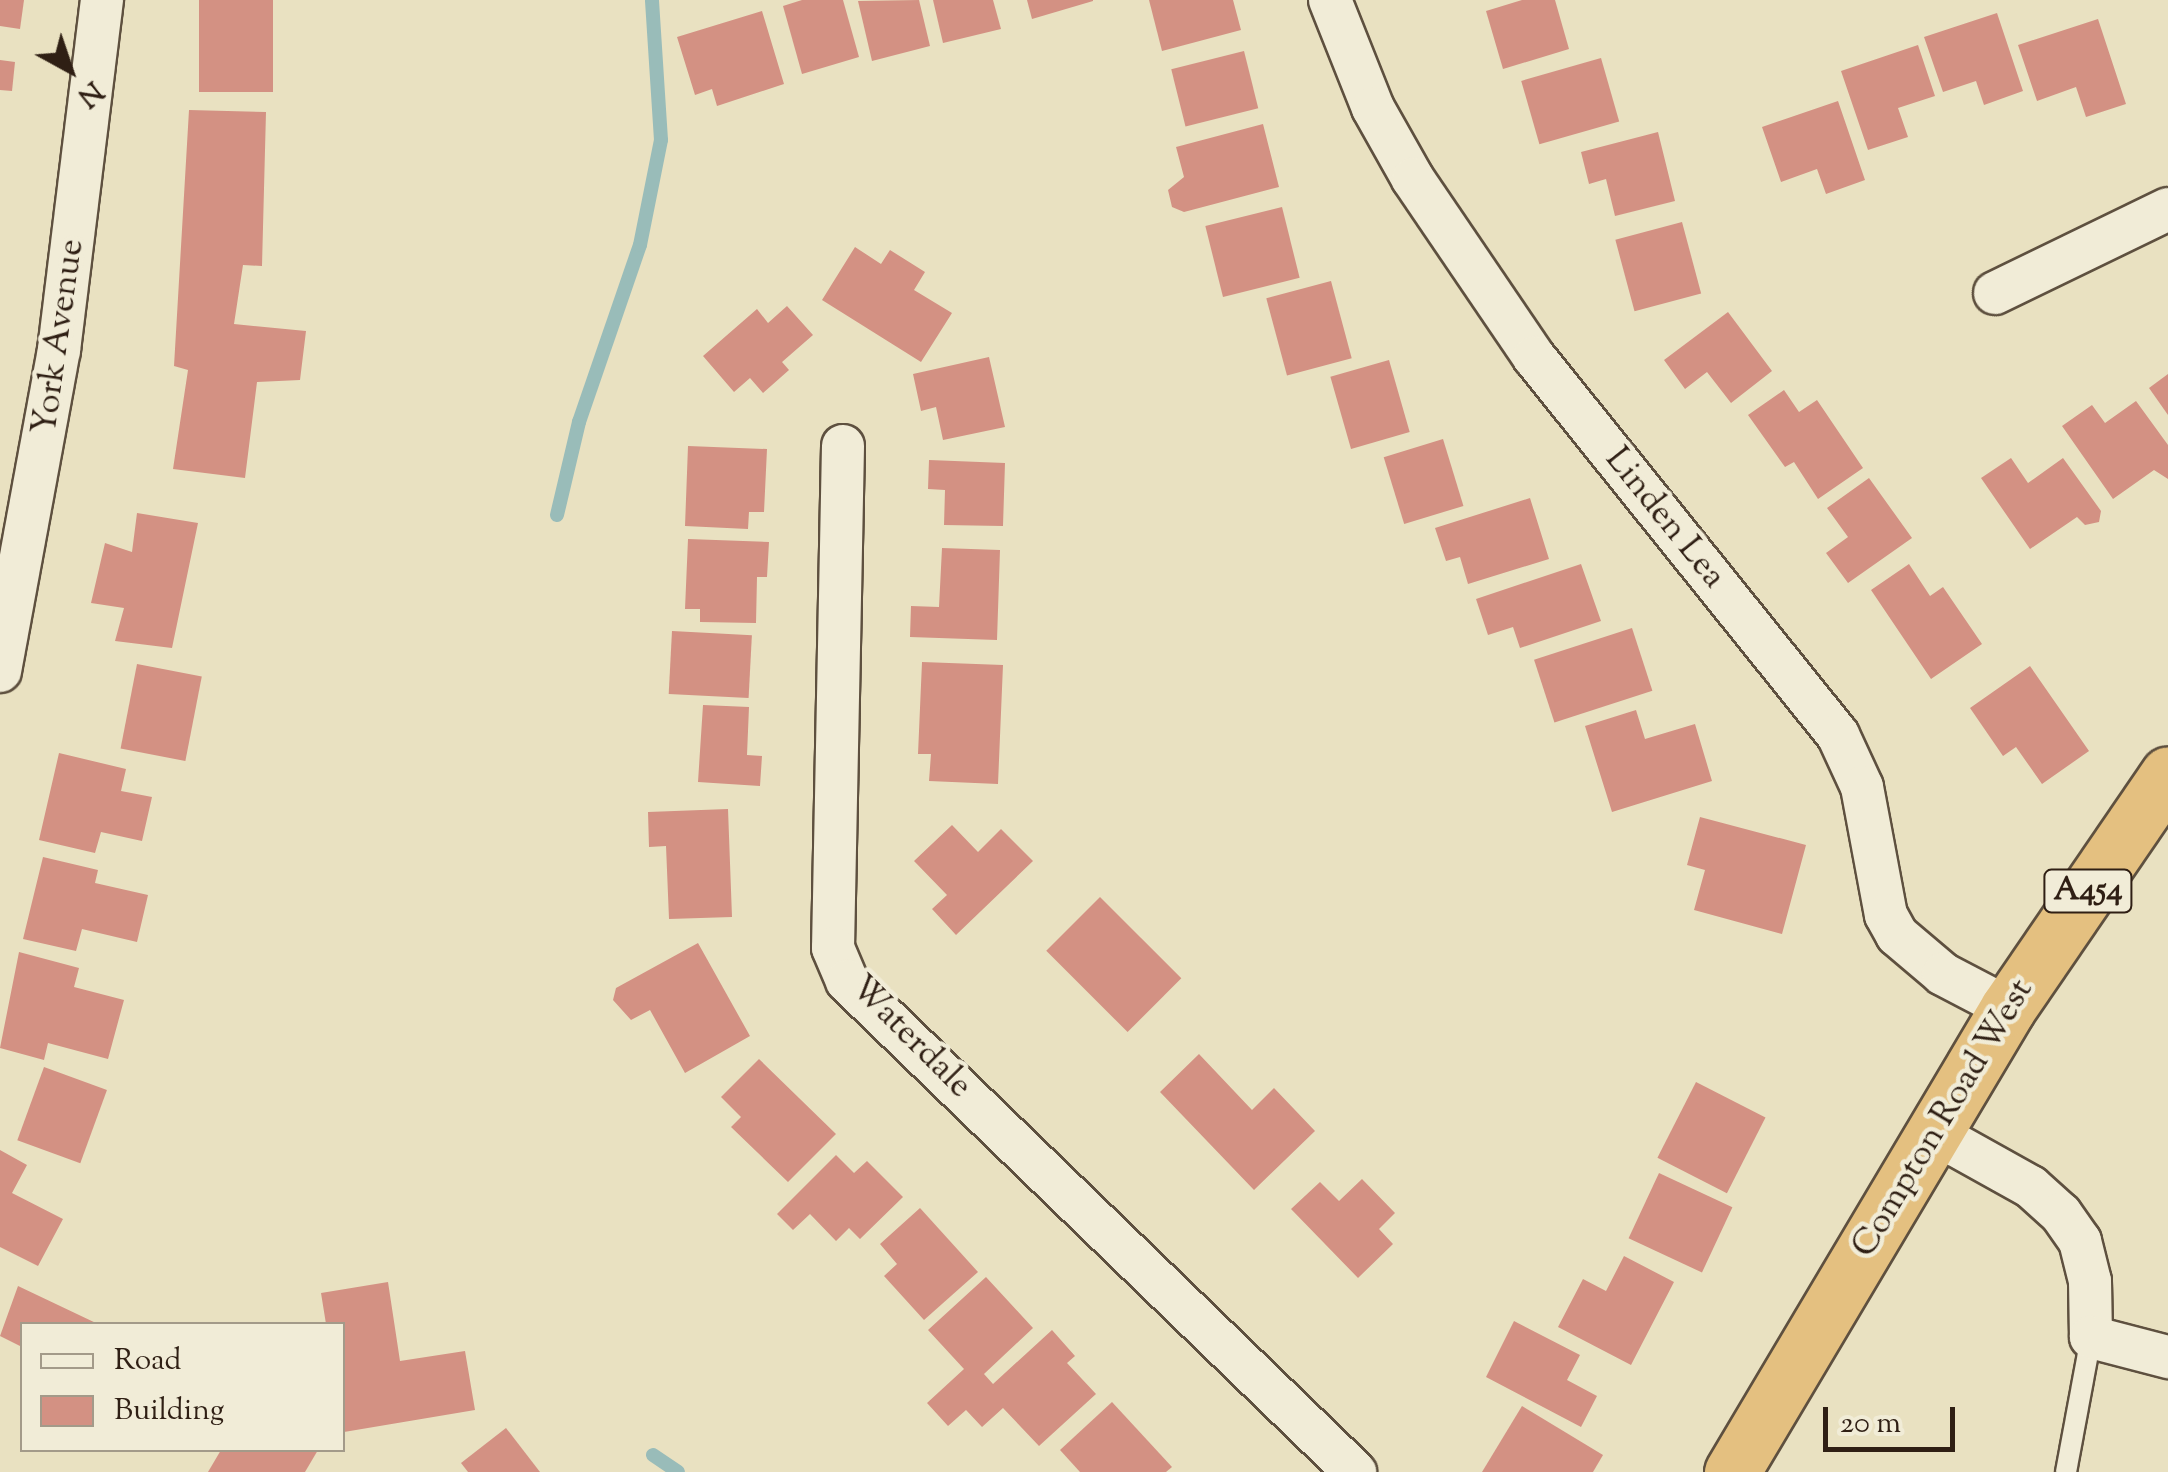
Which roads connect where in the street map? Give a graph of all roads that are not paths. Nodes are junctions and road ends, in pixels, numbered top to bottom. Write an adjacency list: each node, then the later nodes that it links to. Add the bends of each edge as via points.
1 (102, 0): 6 (street, York Avenue, via 59,350)
2 (1330, 0): 9 (street, Linden Lea, via 1372,108 1534,357 1838,735 1862,787 1886,915 1897,935 1929,965)
3 (2168, 209): 4 (street)
4 (1995, 293)
5 (843, 446): 13 (street, Waterdale, via 833,948 848,981)
6 (10, 572): 7 (street, York Avenue)
7 (0, 671)
8 (2166, 783): 9 (highway, Compton Road West / A454)
9 (2008, 1008): 10 (highway, Compton Road West / A454)
10 (1934, 1133): 11 (street, via 2030,1187 2061,1214 2080,1241 2090,1280); 14 (highway, Compton Road West / A454)
11 (2092, 1337): 12 (street); 15 (lane)
12 (2168, 1358)
13 (1355, 1472)
14 (1732, 1472)
15 (2066, 1472)

